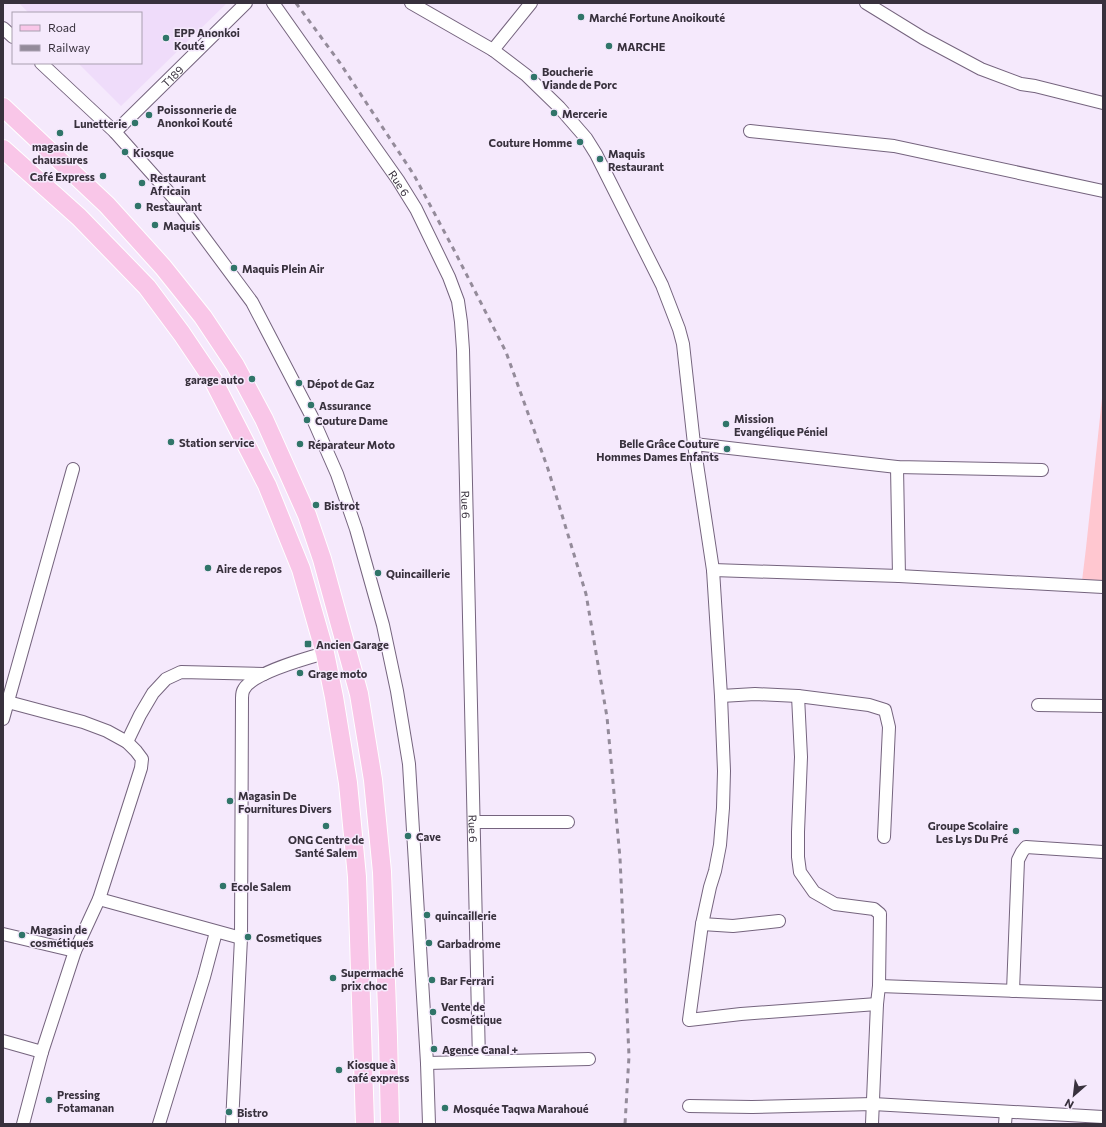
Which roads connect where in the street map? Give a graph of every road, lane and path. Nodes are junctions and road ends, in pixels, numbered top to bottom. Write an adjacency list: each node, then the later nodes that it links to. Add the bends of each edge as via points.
1 (246, 3): 13 (street, T189)
2 (273, 3): 32 (street, Rue 6, via 398,180 416,209 458,301 463,350)
3 (411, 3): 8 (street)
4 (531, 3): 8 (street)
5 (866, 3): 10 (street, via 923,38 982,68 1021,84)
6 (3, 28): 7 (street)
7 (12, 36)
8 (493, 50): 16 (street, via 526,75 559,107 586,138 596,154 662,285 679,330 683,344)
9 (41, 64): 13 (street)
10 (1103, 103)
11 (4, 108): 60 (main road, via 107,205 163,267 203,317 235,365 264,419 307,515 322,559 359,694 373,780 382,872)
12 (750, 131): 15 (street, via 894,146)
13 (115, 132): 51 (street, via 180,205 252,302 312,417 340,481 383,625 409,764)
14 (7, 154): 23 (main road, via 79,217 146,287 213,380 267,485 301,569)
15 (1103, 191)
16 (694, 444): 17 (street); 20 (street)
17 (897, 467): 19 (street); 21 (street)
18 (73, 469): 27 (street)
19 (1042, 470)
20 (713, 570): 21 (street); 25 (street)
21 (899, 576): 22 (street)
22 (1103, 587)
23 (325, 653): 24 (street); 59 (main road, via 348,783 357,877)
24 (264, 674): 31 (street, via 181,672 166,679 153,693); 41 (street, via 250,683 242,698)
25 (721, 696): 26 (street); 38 (street, via 723,815 715,871)
26 (798, 696): 34 (street, via 869,705 885,710 889,727); 43 (street, via 801,757 798,832 800,872 814,892 835,904 874,909 880,914)
27 (8, 702): 30 (street); 31 (street, via 83,722 108,731)
28 (1038, 705): 29 (street)
29 (1103, 706)
30 (3, 719)
31 (127, 742): 36 (street, via 142,759 141,768)
32 (474, 822): 33 (street); 50 (street, Rue 6)
33 (568, 822)
34 (884, 837)
35 (1103, 852): 44 (street, via 1026,847 1022,852 1018,860)
36 (99, 899): 39 (street); 42 (street)
37 (779, 921): 38 (street, via 733,926)
38 (702, 924): 46 (street, via 689,1020)
39 (216, 932): 41 (street); 57 (street)
40 (3, 934): 42 (street)
41 (241, 938): 58 (street)
42 (76, 951): 48 (street)
43 (879, 986): 44 (street); 46 (street)
44 (1013, 991): 45 (street)
45 (1103, 994)
46 (877, 1004): 52 (street)
47 (3, 1041): 48 (street)
48 (42, 1052): 56 (street)
49 (589, 1059): 50 (street)
50 (479, 1061): 51 (street)
51 (427, 1063): 61 (street)
52 (873, 1104): 53 (street); 54 (street); 62 (street)
53 (689, 1106)
54 (1006, 1112): 55 (street); 63 (street)
55 (1103, 1117)
56 (23, 1124)
57 (159, 1124)
58 (232, 1124)
59 (365, 1124)
60 (390, 1124)
61 (429, 1124)
62 (872, 1124)
63 (1005, 1124)

